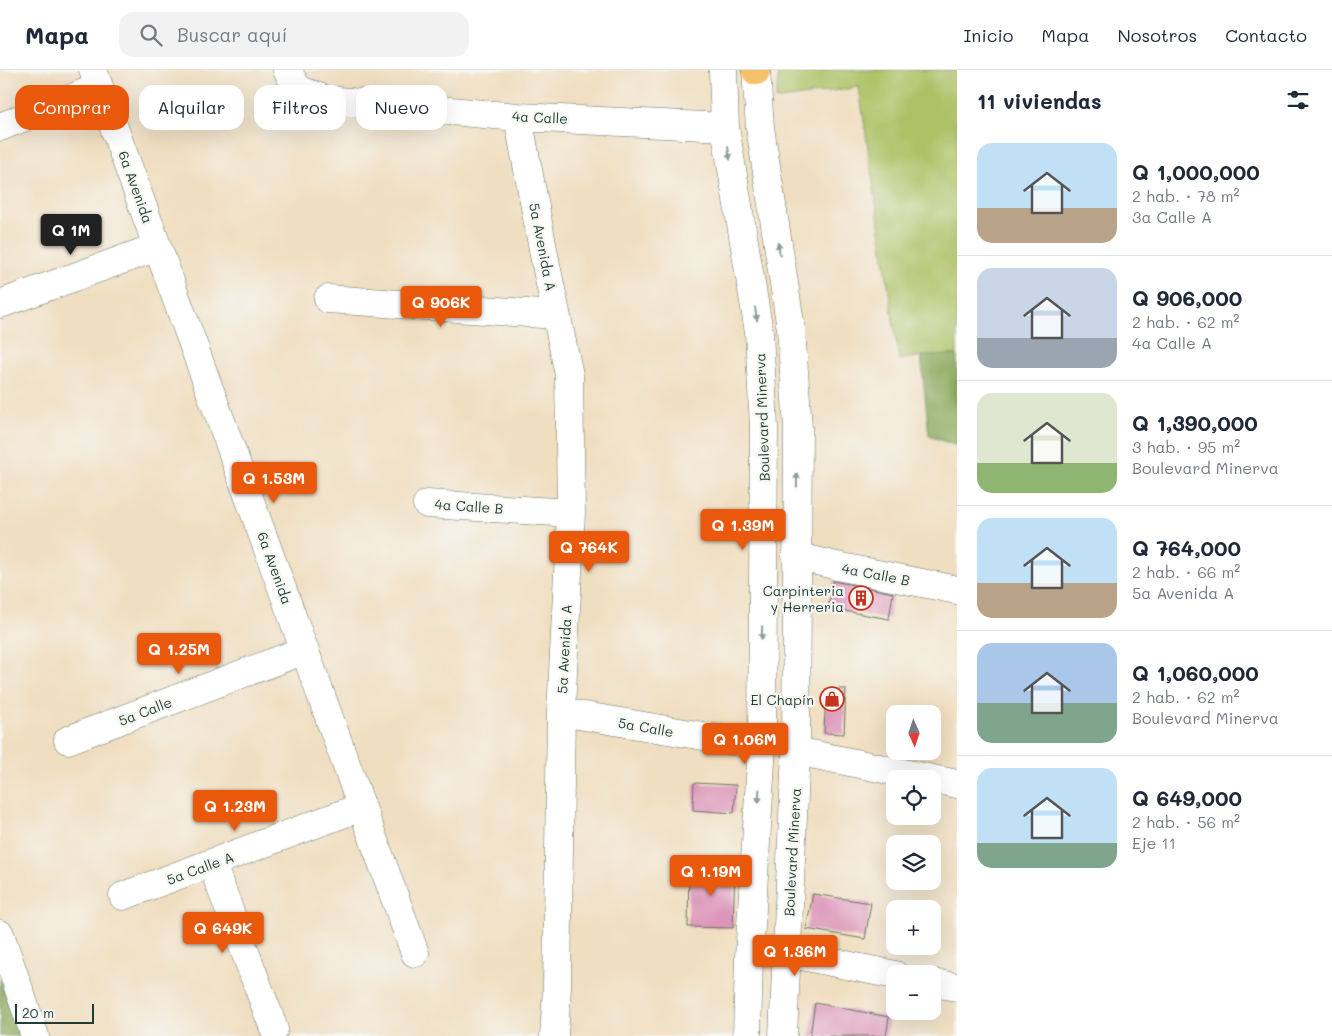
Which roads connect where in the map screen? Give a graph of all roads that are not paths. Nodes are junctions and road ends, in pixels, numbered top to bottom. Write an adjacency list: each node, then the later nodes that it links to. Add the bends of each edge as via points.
1 (723, 70): 7 (street, Boulevard Minerva)
2 (756, 70): 14 (street, Boulevard Minerva, one-way to 2, via 798,428 791,329 760,127)
3 (96, 78): 6 (street); 8 (street, 6a Avenida)
4 (292, 80): 5 (street, 4a Calle, via 327,100)
5 (518, 117): 7 (street, 4a Calle); 11 (street, 5a Avenida A)
6 (0, 127)
7 (724, 127): 19 (street, Boulevard Minerva, one-way to 19, via 759,332 764,428)
8 (157, 246): 10 (street); 16 (street, 6a Avenida)
9 (328, 299): 11 (street)
10 (0, 304)
11 (556, 315): 13 (street, 5a Avenida A, via 569,375)
12 (427, 504): 13 (street, 4a Calle B)
13 (571, 513): 17 (street, 5a Avenida A)
14 (796, 556): 15 (street, 4a Calle B); 20 (street, Boulevard Minerva)
15 (957, 590)
16 (305, 650): 18 (street, 5a Calle); 22 (street, 6a Avenida)
17 (561, 712): 19 (street, 5a Calle); 33 (street, 5a Avenida A)
18 (68, 740)
19 (762, 746): 34 (street, Boulevard Minerva, one-way to 34)
20 (796, 751): 21 (street); 27 (street, Boulevard Minerva)
21 (957, 784)
22 (361, 807): 23 (street, 5a Calle A); 26 (street, 6a Avenida)
23 (212, 864): 24 (street, 5a Calle A); 31 (street)
24 (123, 896)
25 (0, 934): 32 (street)
26 (415, 953)
27 (787, 953): 28 (street); 35 (street, Boulevard Minerva)
28 (886, 973)
29 (941, 984): 30 (street)
30 (957, 988)
31 (274, 1029)
32 (35, 1036)
33 (554, 1036)
34 (747, 1036)
35 (784, 1036)

